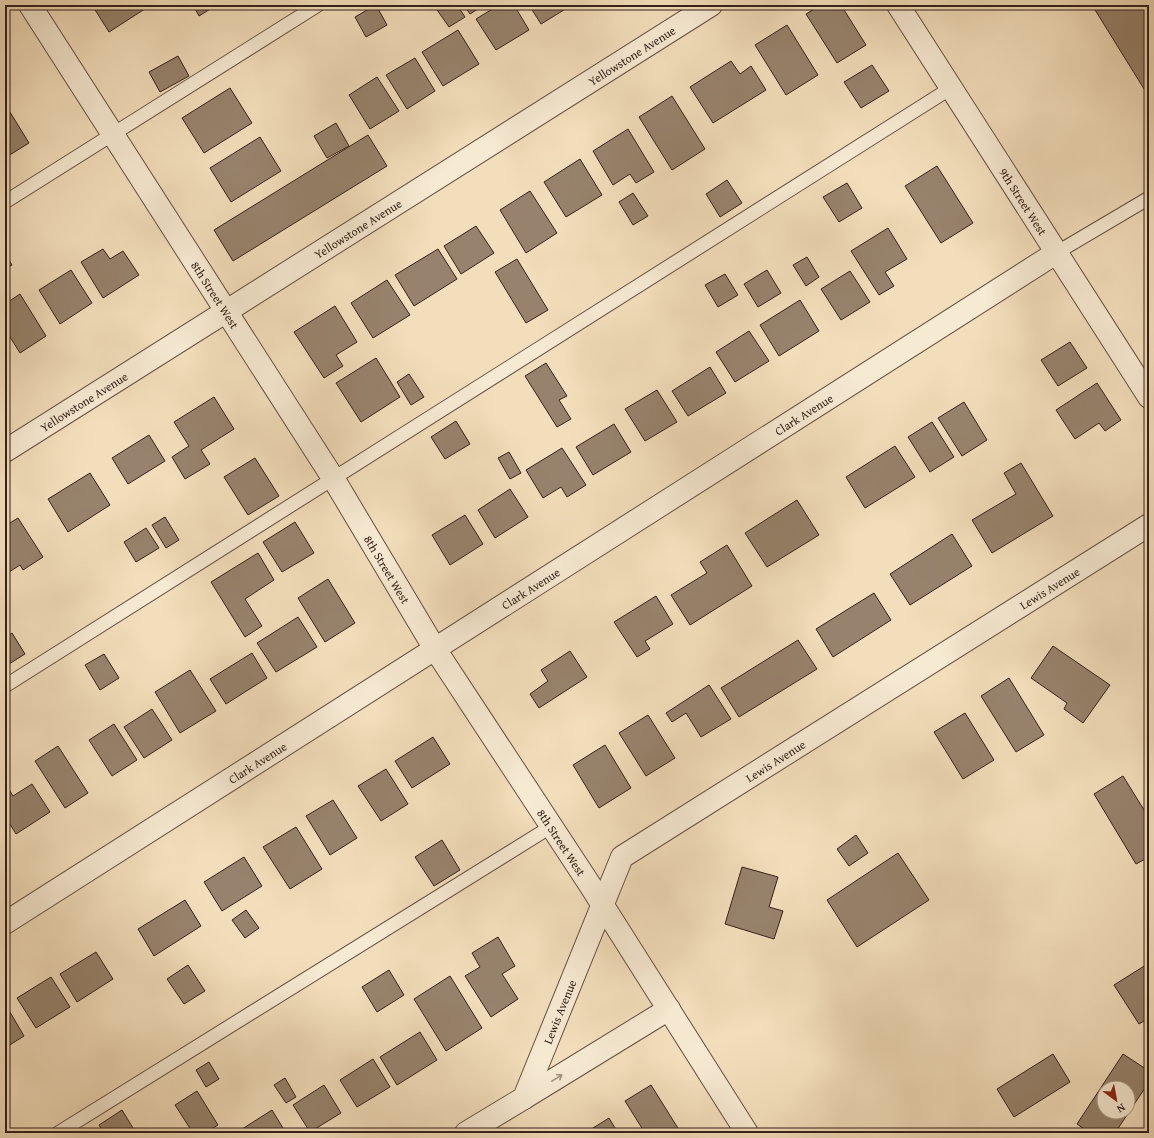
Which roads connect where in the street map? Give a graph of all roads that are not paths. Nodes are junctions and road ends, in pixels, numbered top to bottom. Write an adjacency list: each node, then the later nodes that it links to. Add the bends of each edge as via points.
1 (30, 5): 6 (street, 8th Street West)
2 (318, 5): 6 (lane)
3 (711, 5): 10 (street, Yellowstone Avenue)
4 (898, 5): 5 (street, 9th Street West)
5 (950, 88): 9 (street, 9th Street West); 13 (lane)
6 (112, 134): 8 (lane); 10 (street, 8th Street West)
7 (1149, 198): 9 (lane)
8 (5, 202)
9 (1056, 253): 11 (street, 9th Street West); 15 (street, Clark Avenue)
10 (225, 312): 12 (street, Yellowstone Avenue); 13 (street, 8th Street West)
11 (1149, 397)
12 (5, 451)
13 (333, 478): 15 (street, 8th Street West); 16 (lane)
14 (1149, 525): 18 (street, Lewis Avenue, via 622,857)
15 (436, 649): 17 (street, 8th Street West); 19 (street, Clark Avenue)
16 (5, 686)
17 (552, 826): 18 (street, 8th Street West); 22 (lane)
18 (603, 906): 20 (street, 8th Street West); 21 (street, Lewis Avenue)
19 (5, 923)
20 (669, 1009): 21 (street, one-way to 20); 24 (street, 8th Street West)
21 (524, 1098): 23 (street)
22 (58, 1133)
23 (466, 1133)
24 (747, 1133)

